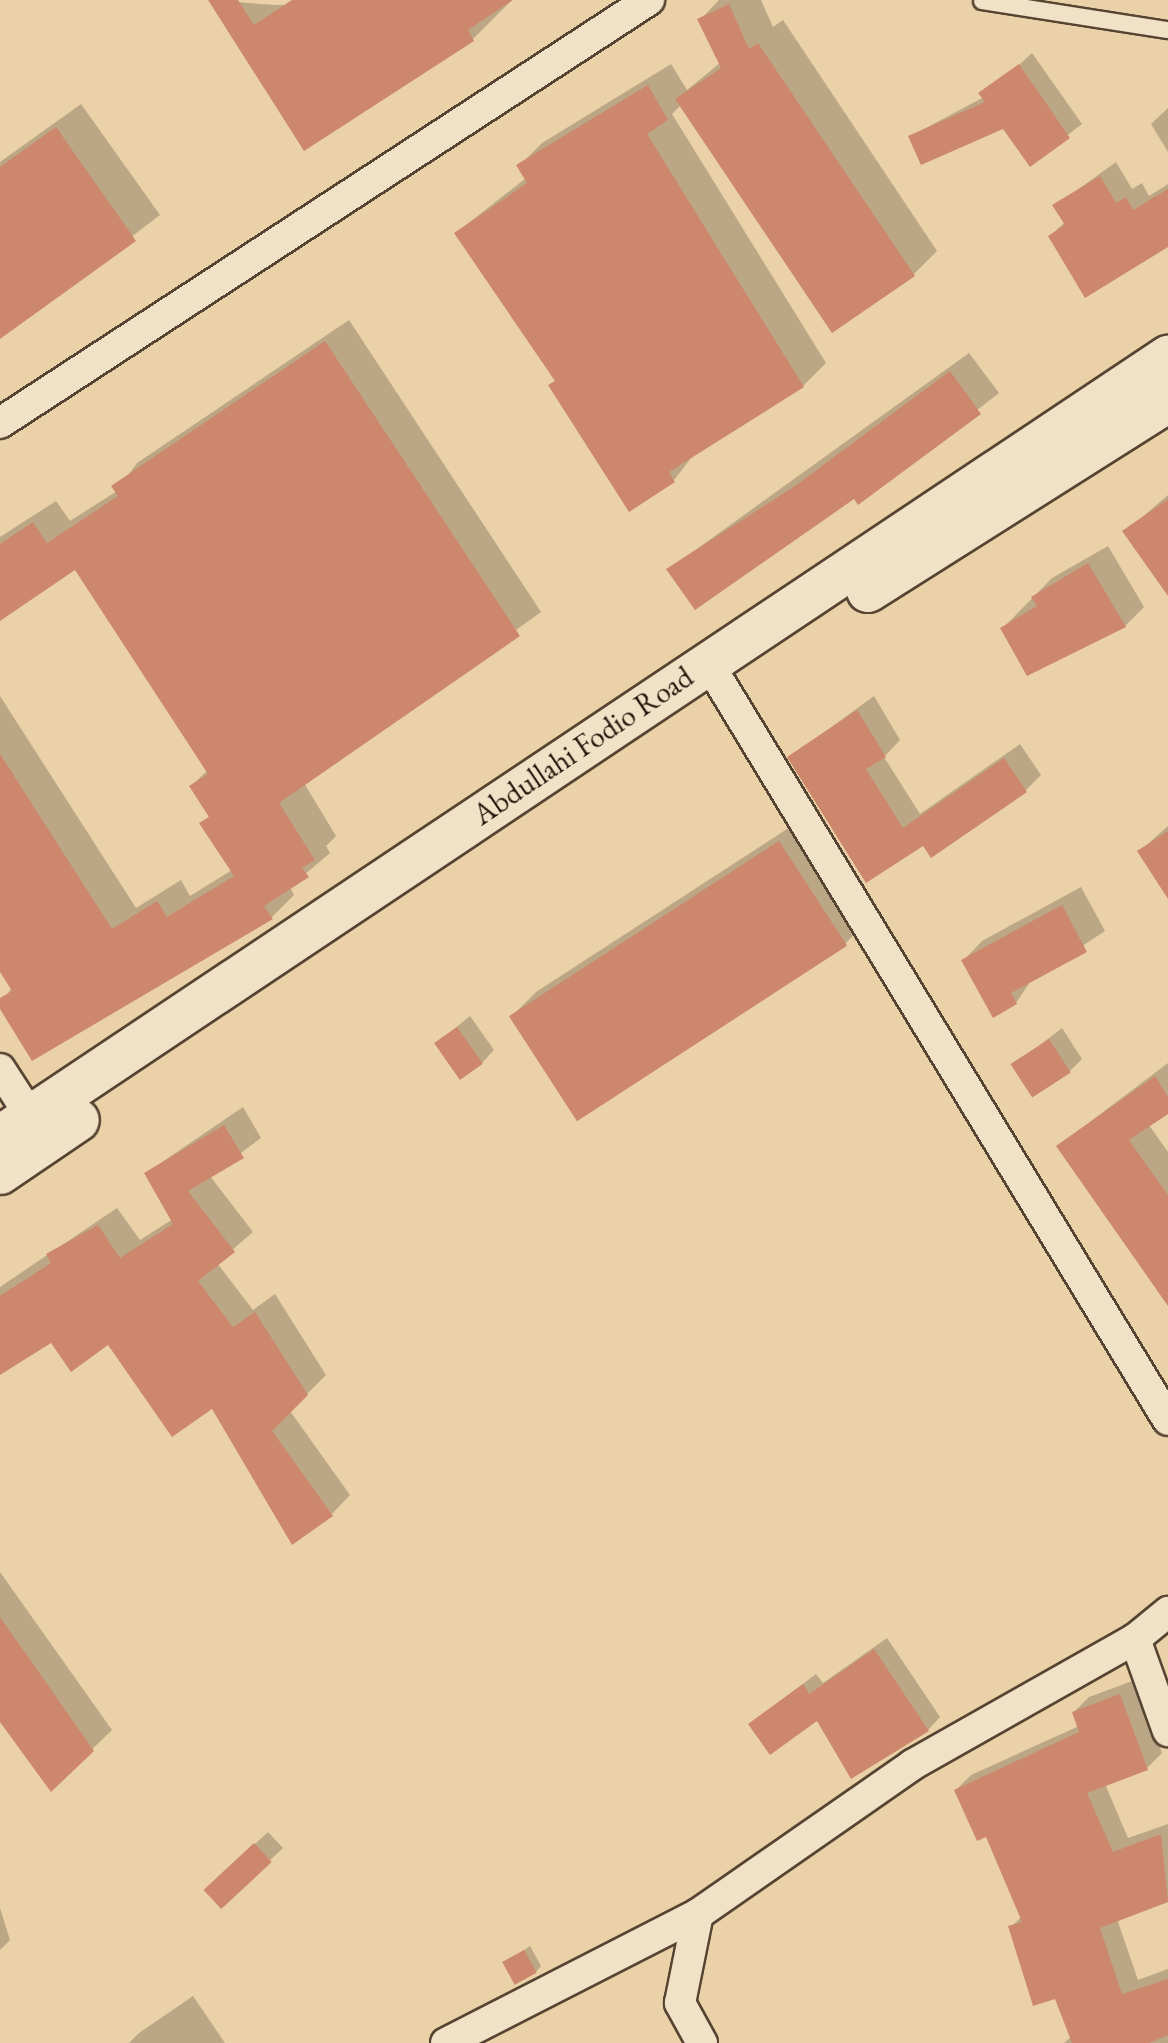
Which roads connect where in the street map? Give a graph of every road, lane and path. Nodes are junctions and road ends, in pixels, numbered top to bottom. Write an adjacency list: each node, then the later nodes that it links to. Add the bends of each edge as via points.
1 (649, 0): 6 (street)
2 (982, 1): 3 (lane)
3 (1168, 30)
4 (1168, 357): 9 (main road, Abdullahi Fodio Road)
5 (1168, 401): 7 (main road, Abdullahi Fodio Road)
6 (0, 423)
7 (721, 684): 10 (main road, Abdullahi Fodio Road); 11 (street)
8 (0, 1069): 9 (street)
9 (15, 1127)
10 (0, 1173)
11 (1168, 1420)
12 (1168, 1612): 13 (street)
13 (1135, 1639): 14 (street); 15 (street, via 912,1765)
14 (1168, 1731)
15 (698, 1914): 16 (street); 17 (street, via 680,2003)
16 (446, 2043)
17 (702, 2043)

